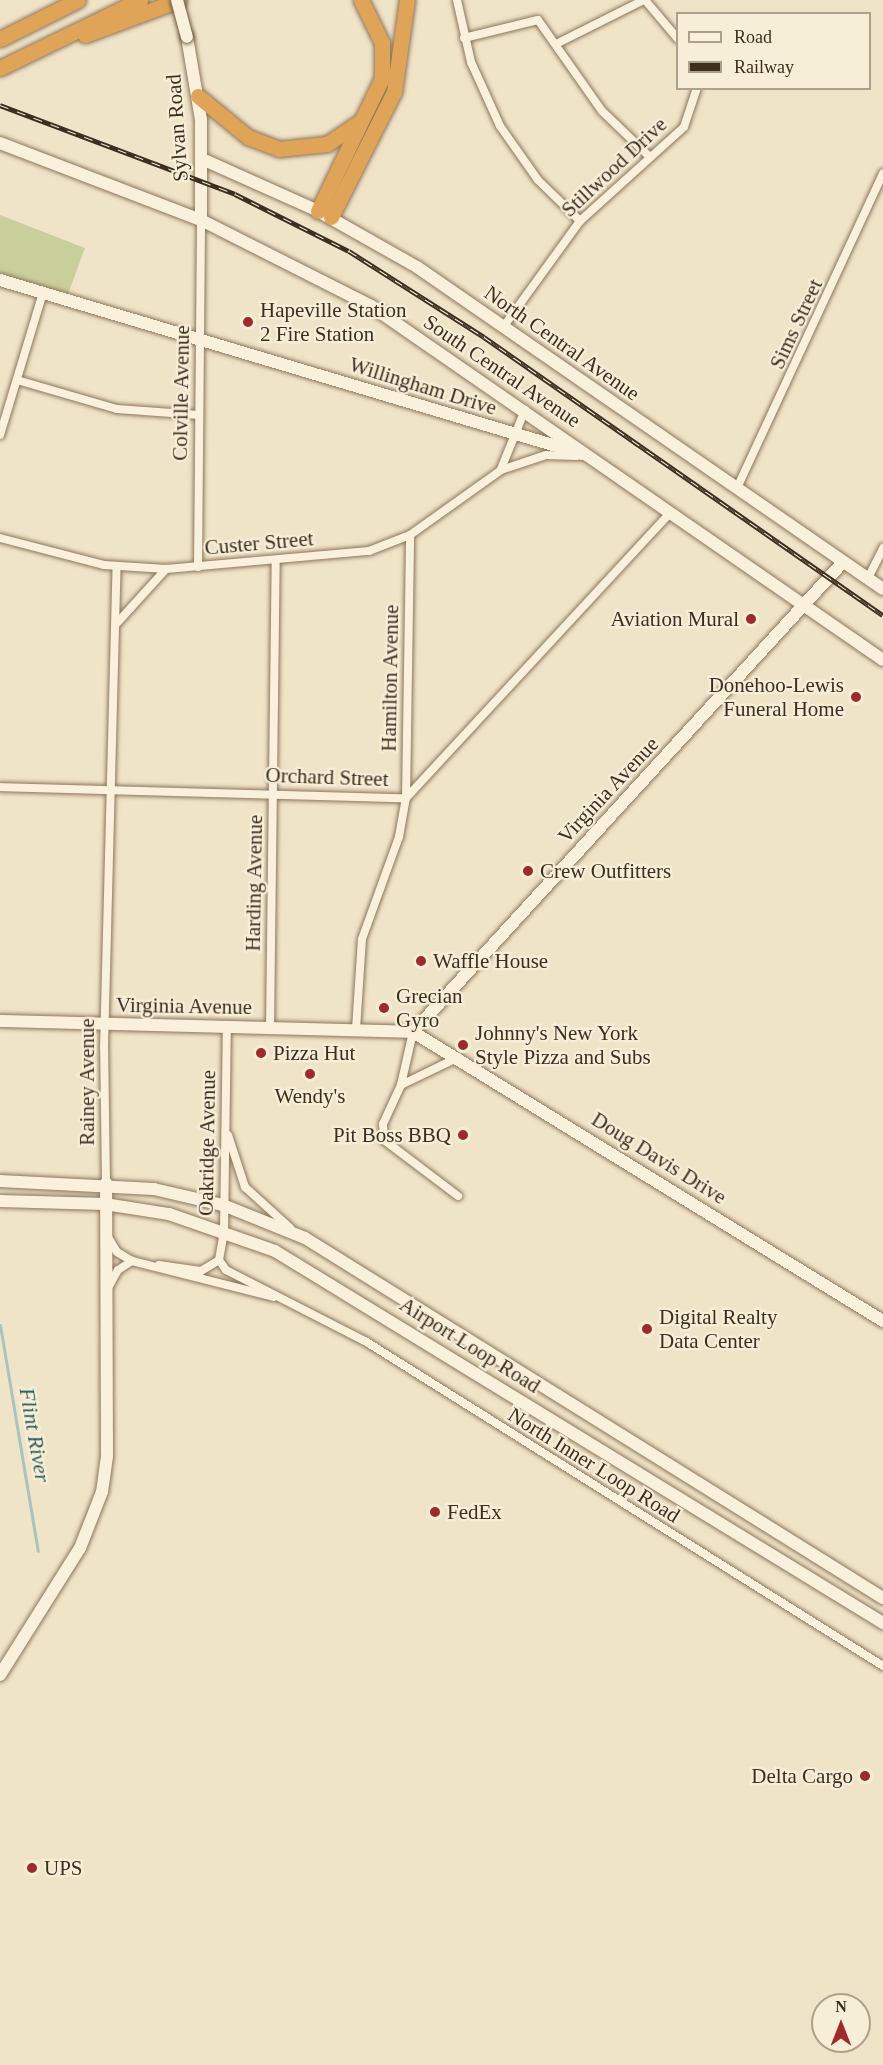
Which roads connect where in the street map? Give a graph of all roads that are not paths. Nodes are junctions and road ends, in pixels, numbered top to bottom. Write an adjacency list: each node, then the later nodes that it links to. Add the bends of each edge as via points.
1 (78, 0): 10 (highway)
2 (140, 0): 11 (highway)
3 (178, 0): 11 (highway, via 111,29); 15 (main road, Sylvan Road, bridge)
4 (361, 0): 16 (highway, via 376,24 384,61)
5 (407, 0): 21 (highway, via 394,92)
6 (457, 0): 9 (street)
7 (644, 0): 8 (street); 12 (street)
8 (676, 37)
9 (464, 38): 12 (street, via 538,20); 23 (street, via 500,126 538,180)
10 (0, 39)
11 (62, 40): 13 (highway)
12 (558, 43): 18 (street, via 602,111)
13 (0, 68)
14 (695, 90): 18 (street, Stillwood Drive, via 684,127)
15 (198, 96): 16 (highway, via 248,137 279,149 327,144); 19 (main road, Sylvan Road)
16 (367, 115): 21 (highway)
17 (0, 143): 22 (main road, South Central Avenue)
18 (649, 156): 23 (street, Stillwood Drive)
19 (202, 159): 21 (main road, North Central Avenue); 22 (main road, Sylvan Road)
20 (883, 173): 35 (street, Sims Street)
21 (324, 214): 26 (main road, North Central Avenue)
22 (201, 220): 27 (street, Colville Avenue); 29 (main road, South Central Avenue, via 371,306)
23 (580, 220): 26 (street, Stillwood Drive)
24 (0, 280): 25 (main road, Willingham Drive)
25 (43, 293): 27 (main road, Willingham Drive); 28 (street)
26 (504, 326): 35 (main road, North Central Avenue)
27 (200, 340): 30 (street, Colville Avenue); 31 (main road, Willingham Drive)
28 (17, 380): 30 (street, via 117,409); 32 (street)
29 (525, 410): 31 (street); 33 (main road, South Central Avenue)
30 (199, 415): 43 (street, Colville Avenue)
31 (516, 434): 33 (main road, Willingham Drive); 34 (street)
32 (0, 435)
33 (593, 457): 34 (street, Custer Street, via 546,455); 36 (main road, South Central Avenue)
34 (501, 470): 37 (street, Custer Street)
35 (737, 488): 41 (main road, North Central Avenue)
36 (671, 512): 47 (main road, South Central Avenue); 53 (street, Orchard Street)
37 (410, 535): 40 (street, Custer Street, via 369,550); 53 (street, Hamilton Avenue)
38 (0, 538): 42 (street, Custer Street)
39 (883, 548): 45 (street)
40 (276, 560): 43 (street, Custer Street); 52 (street, Harding Avenue)
41 (843, 562): 45 (main road, North Central Avenue); 47 (main road, Virginia Avenue)
42 (117, 567): 44 (street, Custer Street); 48 (street, Rainey Avenue)
43 (198, 567): 44 (street, Custer Street)
44 (166, 569): 48 (street, via 135,597)
45 (868, 578): 46 (main road, North Central Avenue)
46 (883, 588)
47 (804, 605): 49 (main road, South Central Avenue); 59 (main road, Virginia Avenue)
48 (116, 623): 51 (street, Rainey Avenue)
49 (883, 660)
50 (0, 787): 51 (street, Orchard Street)
51 (113, 789): 52 (street, Orchard Street); 55 (street, Rainey Avenue)
52 (273, 793): 53 (street, Orchard Street); 57 (street, Harding Avenue)
53 (406, 798): 58 (street, Hamilton Avenue, via 399,837 362,939)
54 (0, 1021): 55 (main road, Virginia Avenue)
55 (106, 1023): 56 (main road, Virginia Avenue); 64 (street, Rainey Avenue)
56 (227, 1026): 57 (main road, Virginia Avenue); 62 (street, Oakridge Avenue)
57 (270, 1027): 58 (main road, Virginia Avenue)
58 (356, 1029): 59 (main road, Virginia Avenue)
59 (413, 1032): 60 (main road, Doug Davis Drive); 61 (street)
60 (459, 1057): 61 (street); 76 (main road, Doug Davis Drive)
61 (401, 1085): 65 (street, via 383,1124 384,1140)
62 (225, 1116): 68 (street, Oakridge Avenue); 71 (street, Airport Loop Road, via 232,1157 245,1187 267,1211)
63 (0, 1181): 64 (main road, Airport Loop Road)
64 (106, 1183): 67 (main road, Rainey Avenue); 68 (main road, Airport Loop Road)
65 (458, 1196)
66 (0, 1201): 67 (main road, Airport Loop Road)
67 (105, 1204): 69 (main road, Rainey Avenue); 70 (main road, Airport Loop Road, via 169,1214)
68 (223, 1205): 70 (street, Oakridge Avenue); 71 (main road, Airport Loop Road)
69 (105, 1228): 73 (street, North Inner Loop Road, via 117,1252); 74 (main road, Rainey Avenue)
70 (224, 1231): 72 (street, Oakridge Avenue); 78 (main road, Airport Loop Road, via 317,1273)
71 (305, 1238): 77 (main road, Airport Loop Road)
72 (219, 1260): 73 (street, via 201,1271); 75 (street, North Inner Loop Road, via 226,1270)
73 (132, 1261): 74 (street, via 118,1270); 75 (street, North Inner Loop Road, via 216,1286)
74 (106, 1294): 80 (main road, Rainey Avenue, via 106,1467 86,1538)
75 (284, 1299): 79 (street, North Inner Loop Road, via 366,1341)
76 (883, 1321)
77 (883, 1598)
78 (883, 1623)
79 (883, 1666)
80 (0, 1675)

